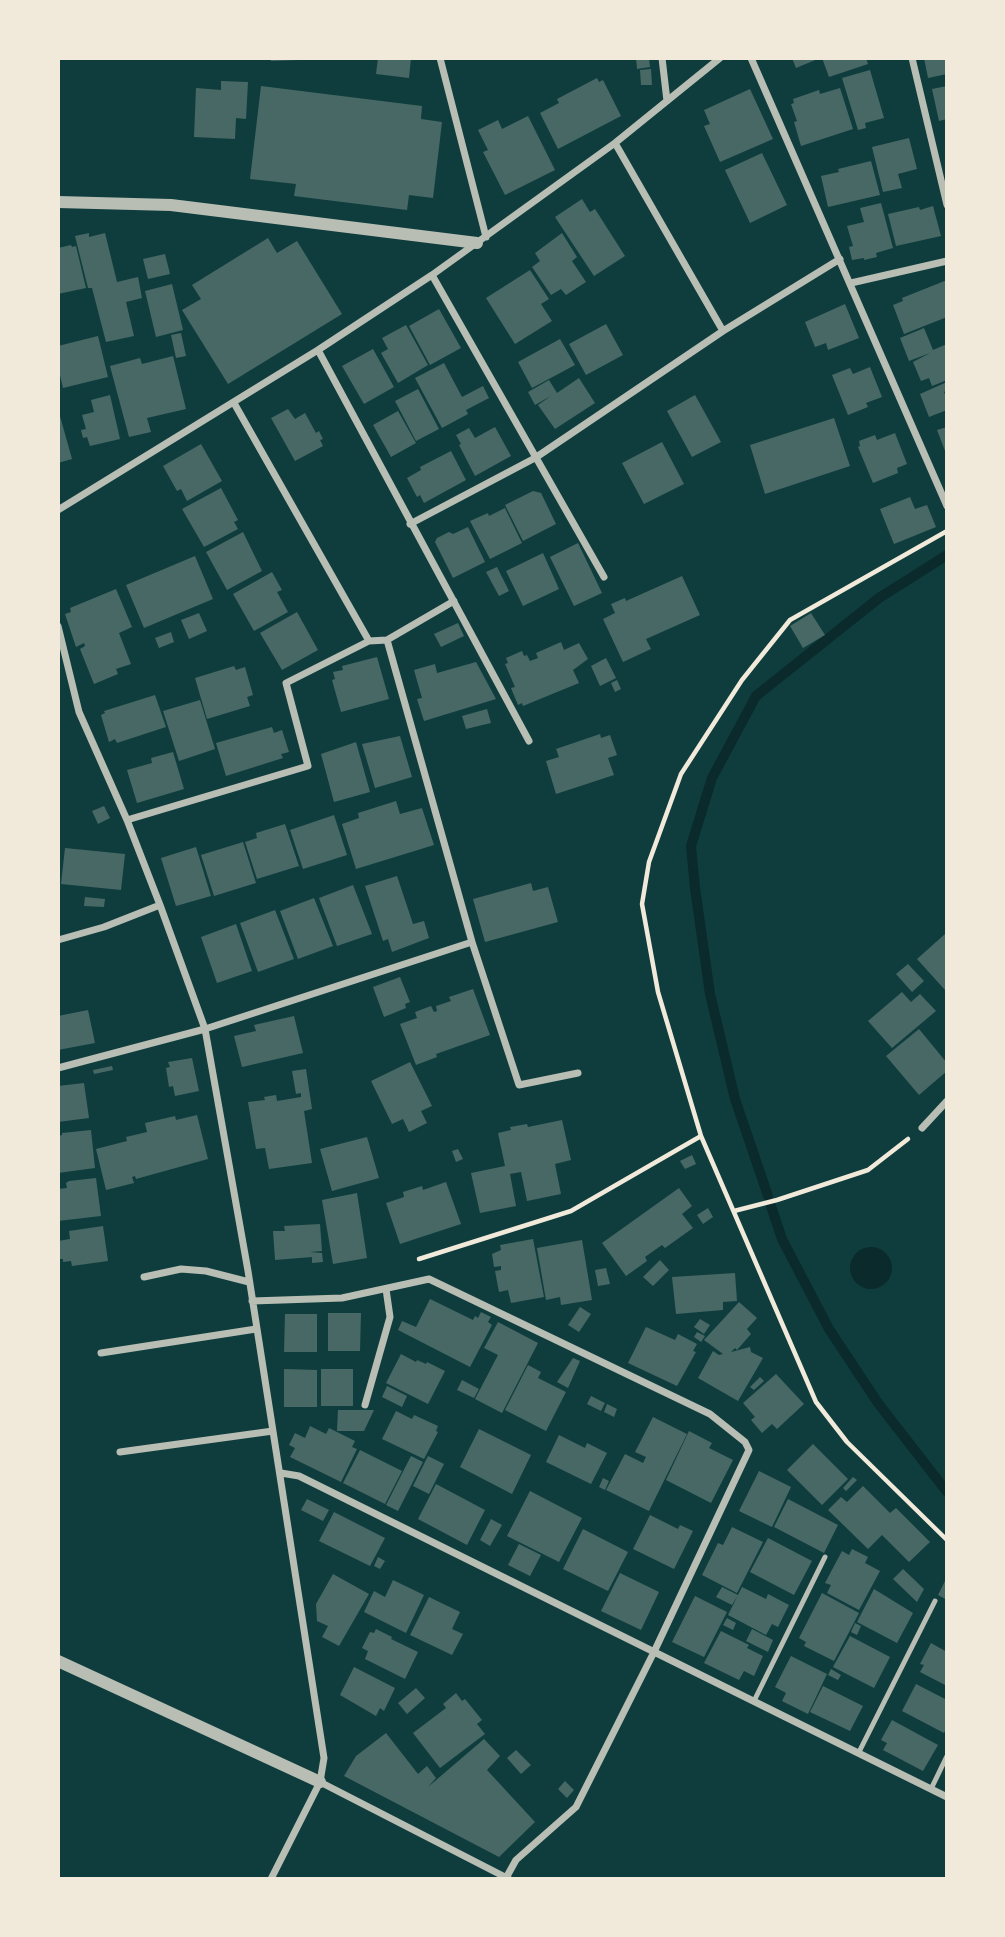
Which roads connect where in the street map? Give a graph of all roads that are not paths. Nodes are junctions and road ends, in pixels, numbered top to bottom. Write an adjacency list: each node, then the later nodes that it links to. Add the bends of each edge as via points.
1 (440, 58): 10 (street)
2 (662, 58): 6 (street)
3 (720, 58): 6 (street)
4 (751, 58): 11 (street)
5 (912, 58): 9 (street)
6 (667, 101): 7 (street)
7 (615, 143): 10 (street); 15 (street)
8 (58, 202): 10 (street, via 171,205)
9 (947, 205)
10 (481, 240): 13 (street)
11 (841, 259): 14 (street); 15 (street)
12 (947, 261): 14 (street)
13 (432, 275): 16 (street); 18 (street)
14 (851, 284): 19 (street)
15 (723, 331): 18 (street)
16 (318, 351): 17 (street); 21 (street)
17 (234, 402): 20 (street); 26 (street)
18 (535, 458): 21 (street); 22 (street)
19 (947, 506)
20 (58, 510)
21 (410, 524): 23 (street)
22 (604, 577)
23 (454, 601): 25 (street); 27 (street)
24 (58, 626): 28 (street, via 79,712)
25 (387, 640): 26 (street); 31 (street)
26 (369, 641): 28 (street, via 286,683 308,766)
27 (529, 741)
28 (127, 820): 29 (street)
29 (160, 905): 30 (street); 32 (street)
30 (58, 940)
31 (472, 942): 32 (street); 34 (street, via 519,1085)
32 (205, 1029): 33 (street); 38 (street)
33 (58, 1068)
34 (578, 1073)
35 (947, 1101): 36 (street)
36 (922, 1128)
37 (144, 1277): 38 (street, via 181,1269)
38 (248, 1282): 40 (street)
39 (386, 1289): 40 (street, via 342,1298); 43 (street, via 390,1317); 49 (street, via 429,1279 710,1414 745,1442 749,1450 745,1461)
40 (253, 1301): 41 (street)
41 (256, 1329): 42 (street); 44 (street)
42 (101, 1353)
43 (365, 1405)
44 (273, 1430): 45 (street); 46 (street)
45 (120, 1452)
46 (281, 1473): 49 (street, via 299,1476); 54 (street, via 324,1758)
47 (825, 1557): 51 (lane)
48 (935, 1601): 52 (lane)
49 (654, 1652): 51 (street); 58 (street, via 576,1807 516,1860)
50 (58, 1661): 54 (street)
51 (754, 1701): 52 (street)
52 (859, 1752): 55 (street)
53 (947, 1756): 55 (lane)
54 (320, 1782): 57 (street); 58 (street)
55 (931, 1789): 56 (street)
56 (947, 1797)
57 (271, 1879)
58 (508, 1879)

